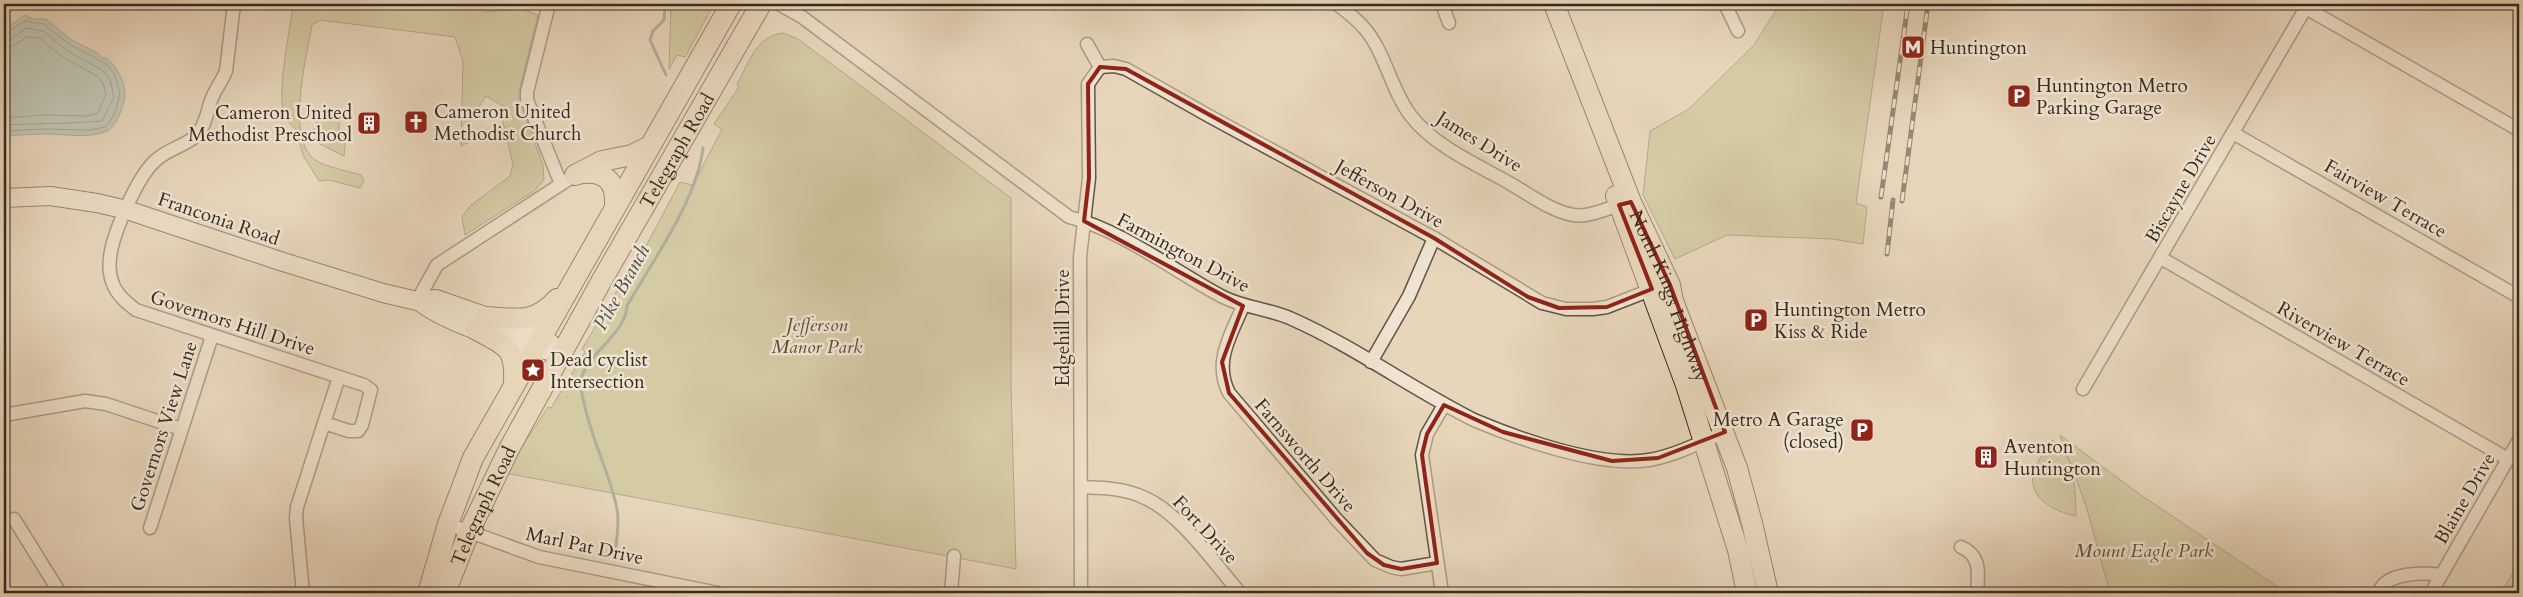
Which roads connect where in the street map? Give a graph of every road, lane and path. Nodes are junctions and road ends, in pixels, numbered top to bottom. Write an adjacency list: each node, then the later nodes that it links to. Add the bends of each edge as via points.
1 (234, 4): 23 (street, Governors Hill Drive, via 226,71 212,96 204,122 196,136 159,157 145,171)
2 (549, 4): 19 (street, via 527,92 528,100)
3 (730, 4): 18 (main road, Telegraph Road)
4 (761, 4): 35 (main road, Telegraph Road)
5 (779, 4): 24 (street, Farmington Drive, via 802,17 1069,217)
6 (1336, 4): 21 (street, James Drive, via 1355,18 1371,37 1411,116 1443,144 1530,195 1572,214 1582,215)
7 (1442, 4): 12 (street)
8 (1540, 4): 21 (main road, North Kings Highway)
9 (1554, 4): 21 (main road, North Kings Highway)
10 (1725, 4): 13 (street)
11 (2307, 6): 16 (street); 17 (street, Biscayne Drive)
12 (1449, 23)
13 (1738, 31)
14 (1087, 44): 15 (street)
15 (1100, 67): 24 (street, Edgehill Drive, via 1088,84 1089,178); 25 (street, Jefferson Drive, via 1126,68)
16 (2519, 130)
17 (2234, 133): 27 (street, Biscayne Drive); 29 (street, Fairview Terrace)
18 (648, 147): 19 (main road, via 632,155 602,161); 22 (main road, Telegraph Road)
19 (568, 179): 22 (main road, via 593,173 603,176 614,188); 30 (street, via 437,265)
20 (4, 198): 23 (main road, Franconia Road, via 50,196)
21 (1625, 203): 28 (main road, North Kings Highway)
22 (615, 206): 26 (main road, Telegraph Road)
23 (127, 210): 30 (main road, Franconia Road, via 280,262); 33 (street, Governors Hill Drive, via 112,246 110,260 114,286 122,298 136,310)
24 (1084, 221): 31 (street, Farmington Drive); 48 (street, Edgehill Drive, via 1080,256)
25 (1434, 238): 28 (street, Jefferson Drive, via 1528,297 1559,308 1607,307); 36 (street, via 1409,296)
26 (587, 257): 32 (main road, via 560,296 544,312 521,319); 34 (main road, Telegraph Road)
27 (2161, 258): 39 (street, Biscayne Drive); 47 (street, Riverview Terrace)
28 (1661, 287): 44 (main road, North Kings Highway, via 1673,301); 46 (main road, North Kings Highway)
29 (2519, 297)
30 (417, 301): 32 (main road, Franconia Road, via 436,300)
31 (1243, 306): 36 (street, Farmington Drive, via 1290,318); 55 (street, Farnsworth Drive, via 1222,362 1229,393 1375,560 1401,569)
32 (480, 323): 34 (main road, Franconia Road); 38 (main road, via 513,356)
33 (212, 336): 37 (street, Governors Hill Drive); 43 (street, Governors View Lane)
34 (539, 342): 35 (main road, Franconia Road); 38 (main road, Telegraph Road)
35 (561, 353): 52 (main road, Telegraph Road, via 494,477)
36 (1371, 362): 40 (street, Farmington Drive)
37 (339, 377): 42 (street); 42 (street, Governors Hill Drive, via 370,388 372,393 360,427 355,432)
38 (514, 387): 50 (main road, Telegraph Road, via 473,458)
39 (2083, 389)
40 (1444, 405): 46 (street, Farmington Drive, via 1504,432 1612,461 1658,458); 55 (street, via 1427,434 1422,455)
41 (4, 415): 43 (street, via 86,401 106,404)
42 (324, 423): 59 (street, via 297,512)
43 (181, 429): 51 (street, Governors View Lane)
44 (1725, 432): 46 (street, Farmington Drive); 68 (main road, North Kings Highway, via 1750,513)
45 (2519, 440): 47 (street, Blaine Drive)
46 (1704, 441): 67 (main road, North Kings Highway, via 1738,550)
47 (2508, 459): 56 (street, Blaine Drive)
48 (1081, 487): 64 (street, Edgehill Drive); 65 (street, Fort Drive, via 1123,490 1156,503 1181,524)
49 (14, 519): 58 (street)
50 (448, 524): 52 (street, Marl Pat Drive); 60 (main road, Telegraph Road)
51 (150, 528)
52 (469, 532): 57 (street, Marl Pat Drive, via 540,557); 61 (main road, Telegraph Road)
53 (1961, 547): 69 (street, via 1977,560)
54 (954, 556): 63 (street)
55 (1437, 564): 66 (street)
56 (2441, 575): 70 (street, Blaine Drive, via 2401,576 2386,584); 71 (street, Blaine Drive)
57 (688, 590): 62 (street, Marl Pat Drive)
58 (60, 593)
59 (303, 593)
60 (428, 593)
61 (445, 593)
62 (718, 593)
63 (950, 593)
64 (1082, 593)
65 (1240, 593)
66 (1442, 593)
67 (1747, 593)
68 (1768, 593)
69 (1977, 593)
70 (2379, 593)
71 (2431, 593)

